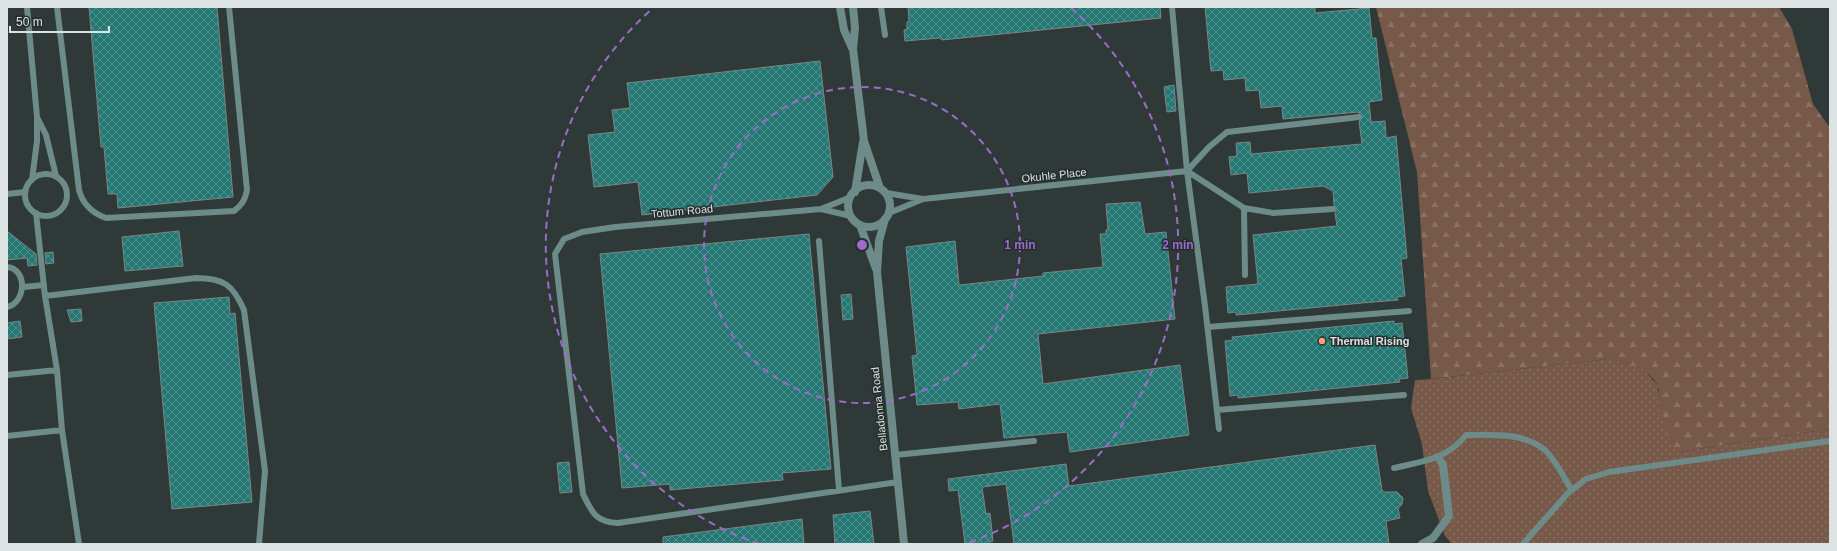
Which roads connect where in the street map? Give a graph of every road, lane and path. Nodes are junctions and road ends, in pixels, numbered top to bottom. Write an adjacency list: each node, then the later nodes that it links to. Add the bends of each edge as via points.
1 (27, 7): 10 (lane)
2 (58, 7): 16 (lane)
3 (229, 7): 16 (lane, via 247,190 240,206 228,212 106,218 88,208)
4 (840, 7): 9 (street, Belladonna Road, via 844,30)
5 (853, 7): 9 (street, Belladonna Road, via 855,28)
6 (881, 7): 8 (lane)
7 (1172, 7): 13 (lane)
8 (885, 35)
9 (852, 49): 12 (street, Belladonna Road)
10 (38, 117): 14 (lane, via 46,135); 15 (lane)
11 (1359, 117): 13 (lane, via 1227,132)
12 (864, 141): 17 (street, Belladonna Road); 21 (street, Belladonna Road)
13 (1187, 171): 22 (lane, Okuhle Place); 24 (lane); 39 (lane)
14 (56, 176): 15 (lane, via 43,174); 19 (lane, via 65,185)
15 (32, 180): 18 (lane)
16 (79, 190): 19 (lane)
17 (883, 191): 21 (street, via 867,186); 22 (lane, Okuhle Place); 28 (street, Belladonna Road, via 890,206)
18 (25, 192): 20 (lane); 26 (lane, via 27,204)
19 (67, 192): 26 (lane, via 65,204 56,214)
20 (7, 194)
21 (853, 194): 23 (lane, Tottum Road); 27 (street, Belladonna Road, via 849,203)
22 (923, 199): 28 (lane, Okuhle Place)
23 (821, 208): 27 (lane, Tottum Road); 53 (lane, Tottum Road, via 582,232 564,239 555,254 584,494 599,519 618,523)
24 (1244, 208): 25 (lane, via 1273,213); 33 (lane)
25 (1334, 209)
26 (36, 214): 34 (lane)
27 (851, 216): 29 (street, Belladonna Road)
28 (887, 216): 29 (street, via 874,226); 32 (street, Belladonna Road, via 879,241)
29 (860, 225): 32 (street, Belladonna Road)
30 (819, 241): 53 (lane)
31 (7, 268): 35 (lane, via 16,270)
32 (877, 272): 49 (street, Belladonna Road)
33 (1245, 275)
34 (44, 285): 35 (lane); 36 (lane)
35 (23, 287): 37 (lane, via 16,303)
36 (45, 296): 40 (lane); 56 (lane, via 196,278 221,280 235,292 244,310 265,471)
37 (7, 307)
38 (1409, 310): 39 (lane)
39 (1208, 327): 43 (lane)
40 (57, 370): 41 (lane); 45 (lane)
41 (7, 375)
42 (1404, 395): 43 (lane)
43 (1217, 410): 44 (lane)
44 (1219, 428)
45 (62, 430): 46 (lane); 55 (lane)
46 (7, 436)
47 (1034, 441): 49 (lane)
48 (1830, 441): 54 (lane, via 1609,472 1586,479)
49 (895, 455): 52 (street, Belladonna Road)
50 (1438, 457): 51 (lane); 54 (lane, via 1456,447 1466,435 1513,435 1547,452); 58 (street, via 1443,465 1449,516 1433,538)
51 (1394, 468)
52 (898, 482): 53 (lane); 57 (street, Belladonna Road)
53 (839, 490)
54 (1572, 490): 59 (lane)
55 (79, 544)
56 (259, 544)
57 (904, 544)
58 (1422, 544)
59 (1523, 544)

